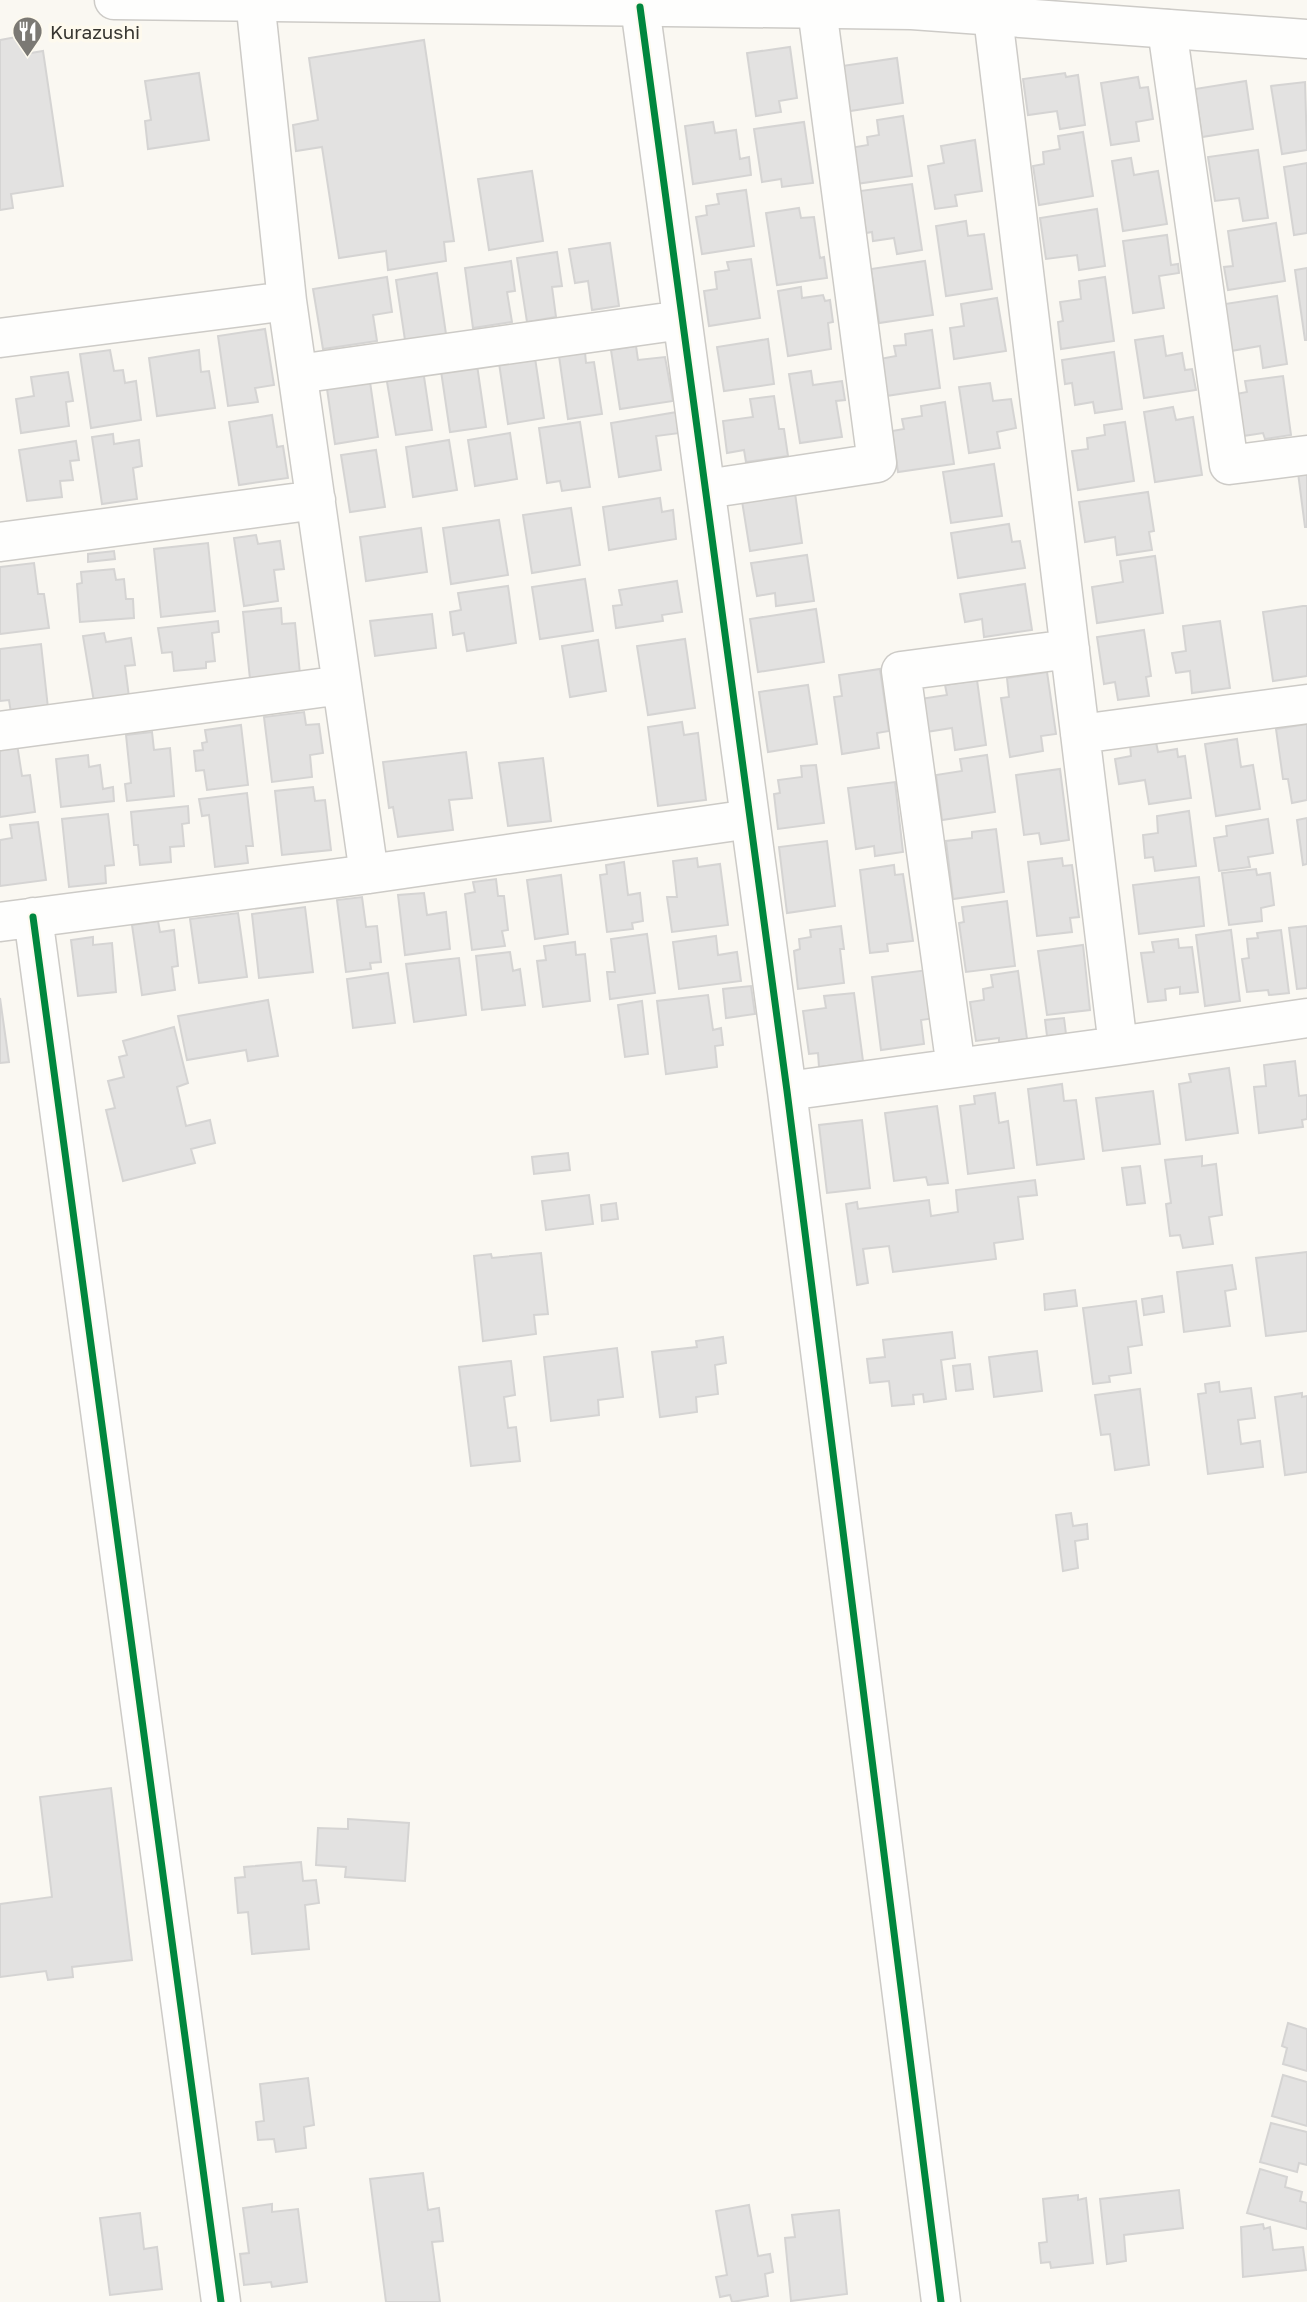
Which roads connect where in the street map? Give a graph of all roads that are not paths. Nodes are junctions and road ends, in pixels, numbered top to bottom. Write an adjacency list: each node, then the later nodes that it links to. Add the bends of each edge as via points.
1 (114, 0): 2 (street)
2 (255, 1): 4 (street); 9 (street)
3 (912, 5): 5 (street); 6 (street)
4 (640, 7): 5 (street); 10 (street)
5 (817, 9): 14 (street, via 877,463)
6 (993, 17): 7 (street); 17 (street)
7 (1167, 29): 8 (street); 13 (street, via 1229,465)
8 (1307, 39)
9 (288, 301): 11 (street); 12 (street)
10 (682, 320): 12 (street); 14 (street)
11 (0, 338)
12 (298, 373): 15 (street)
13 (1307, 455)
14 (706, 489): 22 (street)
15 (316, 500): 16 (street); 18 (street)
16 (0, 542)
17 (1070, 649): 21 (street); 27 (street, via 901,671)
18 (342, 685): 20 (street); 23 (street)
19 (1307, 704): 21 (street)
20 (0, 731)
21 (1080, 734): 26 (street)
22 (750, 820): 23 (street); 28 (street)
23 (369, 874): 24 (street)
24 (17, 919): 29 (street)
25 (1307, 1018): 26 (street)
26 (1118, 1046): 27 (street)
27 (956, 1068): 28 (street)
28 (787, 1091): 30 (street)
29 (221, 2302)
30 (941, 2302)

